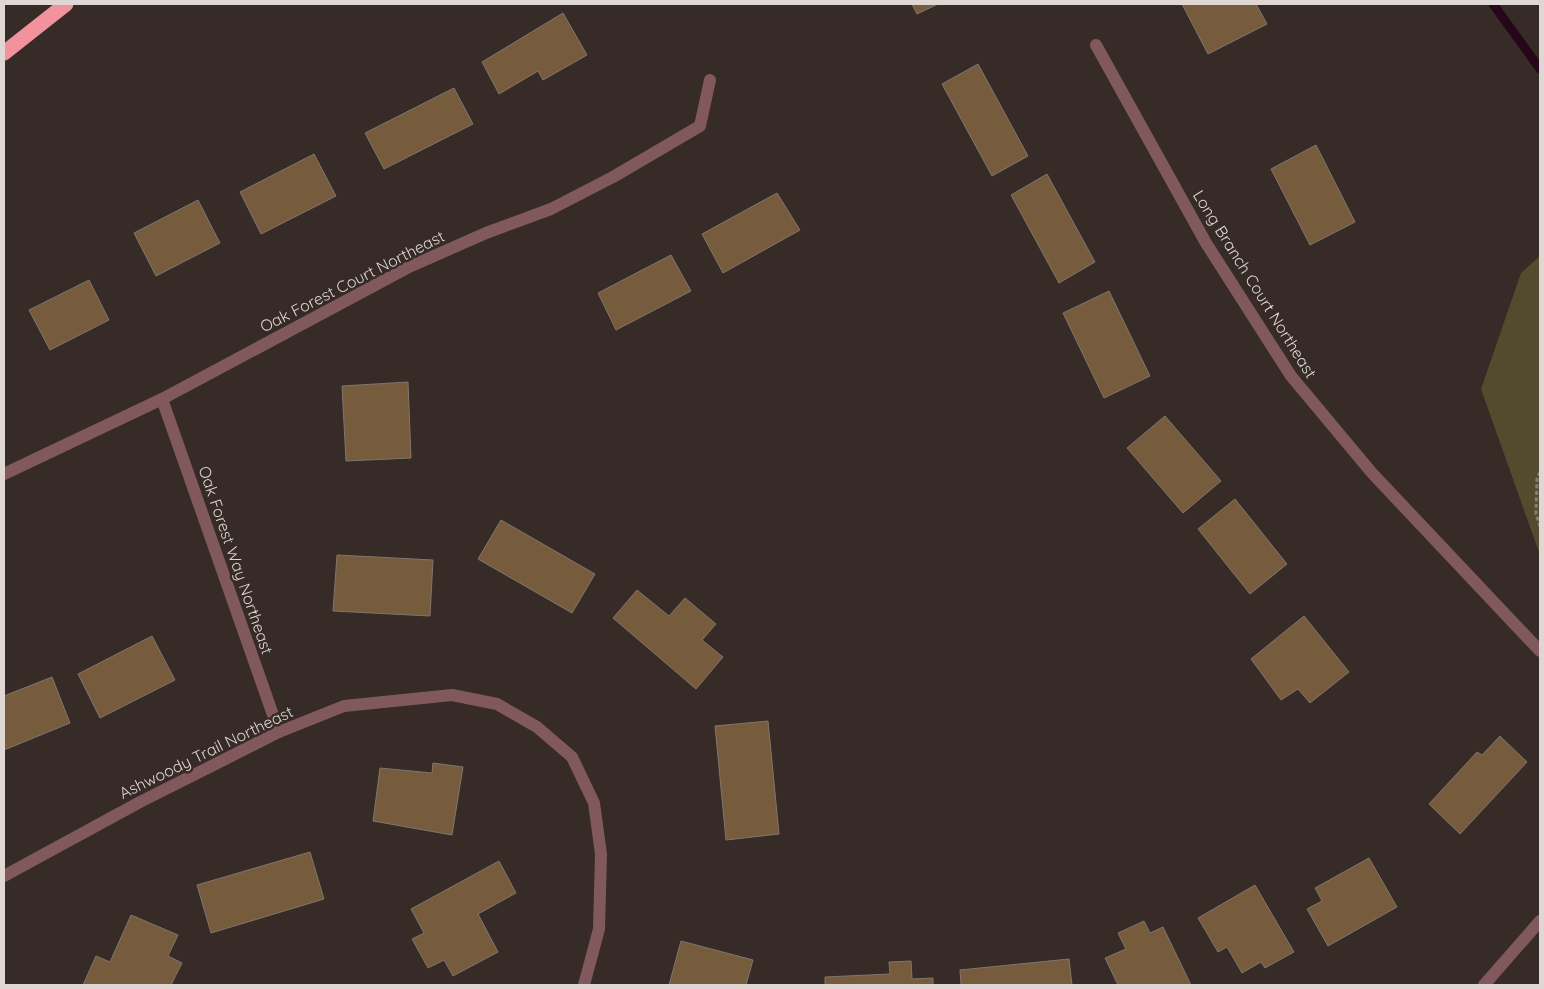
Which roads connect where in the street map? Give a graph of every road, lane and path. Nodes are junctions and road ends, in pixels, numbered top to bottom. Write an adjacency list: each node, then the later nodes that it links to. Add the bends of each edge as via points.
1 (66, 4): 3 (highway)
2 (1096, 45): 9 (street, Long Branch Court Northeast, via 1206,243 1291,376 1372,473)
3 (4, 53)
4 (710, 80): 5 (street, Oak Forest Court Northeast, via 700,126 613,177 551,209 409,266)
5 (162, 399): 7 (street, Oak Forest Court Northeast); 10 (street, Oak Forest Way Northeast)
6 (1540, 472): 8 (path, via 1536,514)
7 (4, 474)
8 (1540, 526)
9 (1540, 651)
10 (279, 732): 11 (street, Ashwoody Trail Northeast); 13 (street, Ashwoody Trail Northeast, via 344,706 452,695 497,704 544,733 572,757 594,803 601,854 599,928)
11 (4, 876)
12 (1540, 921): 14 (street)
13 (584, 985)
14 (1484, 985)

